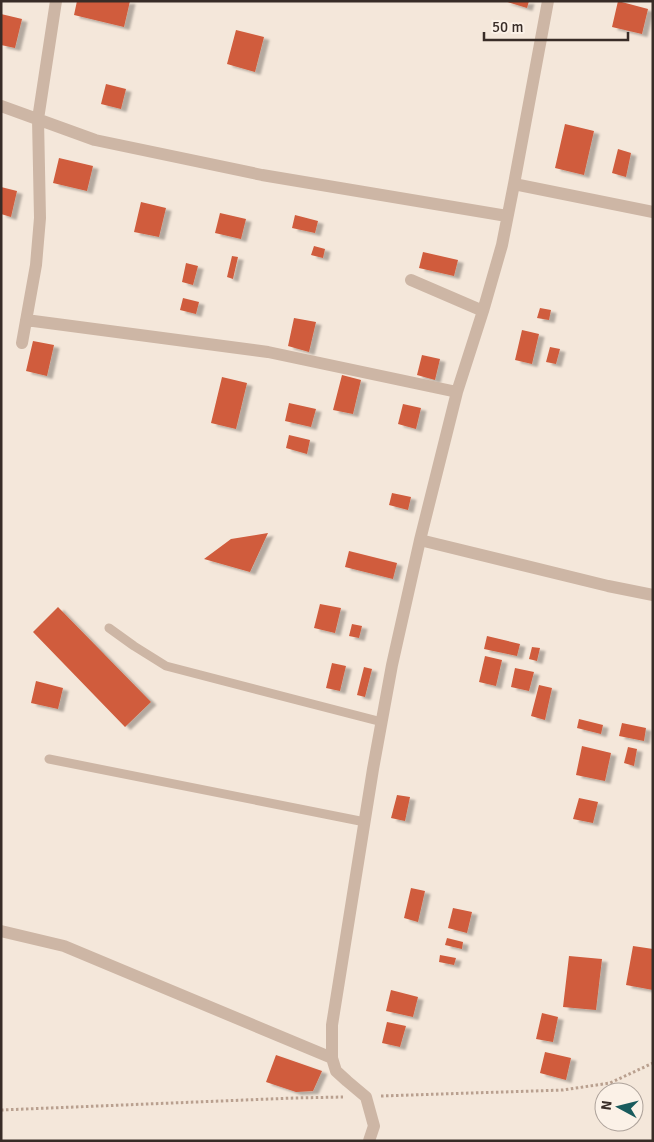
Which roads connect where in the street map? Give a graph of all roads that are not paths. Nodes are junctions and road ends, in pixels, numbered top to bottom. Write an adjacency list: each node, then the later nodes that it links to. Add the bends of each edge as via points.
1 (56, 1): 4 (street)
2 (548, 1): 5 (street)
3 (1, 106): 4 (street)
4 (38, 119): 7 (street, via 95,140 262,175); 10 (street, via 40,218)
5 (514, 184): 6 (street); 7 (street)
6 (653, 212)
7 (507, 216): 9 (street)
8 (411, 280): 9 (street)
9 (483, 310): 12 (street)
10 (26, 320): 11 (street); 12 (street, via 268,352)
11 (22, 343)
12 (456, 392): 13 (street)
13 (420, 540): 14 (street); 16 (street)
14 (653, 595)
15 (110, 628): 16 (lane, via 166,666)
16 (382, 722): 18 (street)
17 (49, 759): 18 (lane)
18 (364, 822): 20 (street, via 332,1025)
19 (1, 931): 20 (street, via 64,946)
20 (332, 1058): 21 (street, via 336,1071 366,1097 374,1126)
21 (369, 1141)

